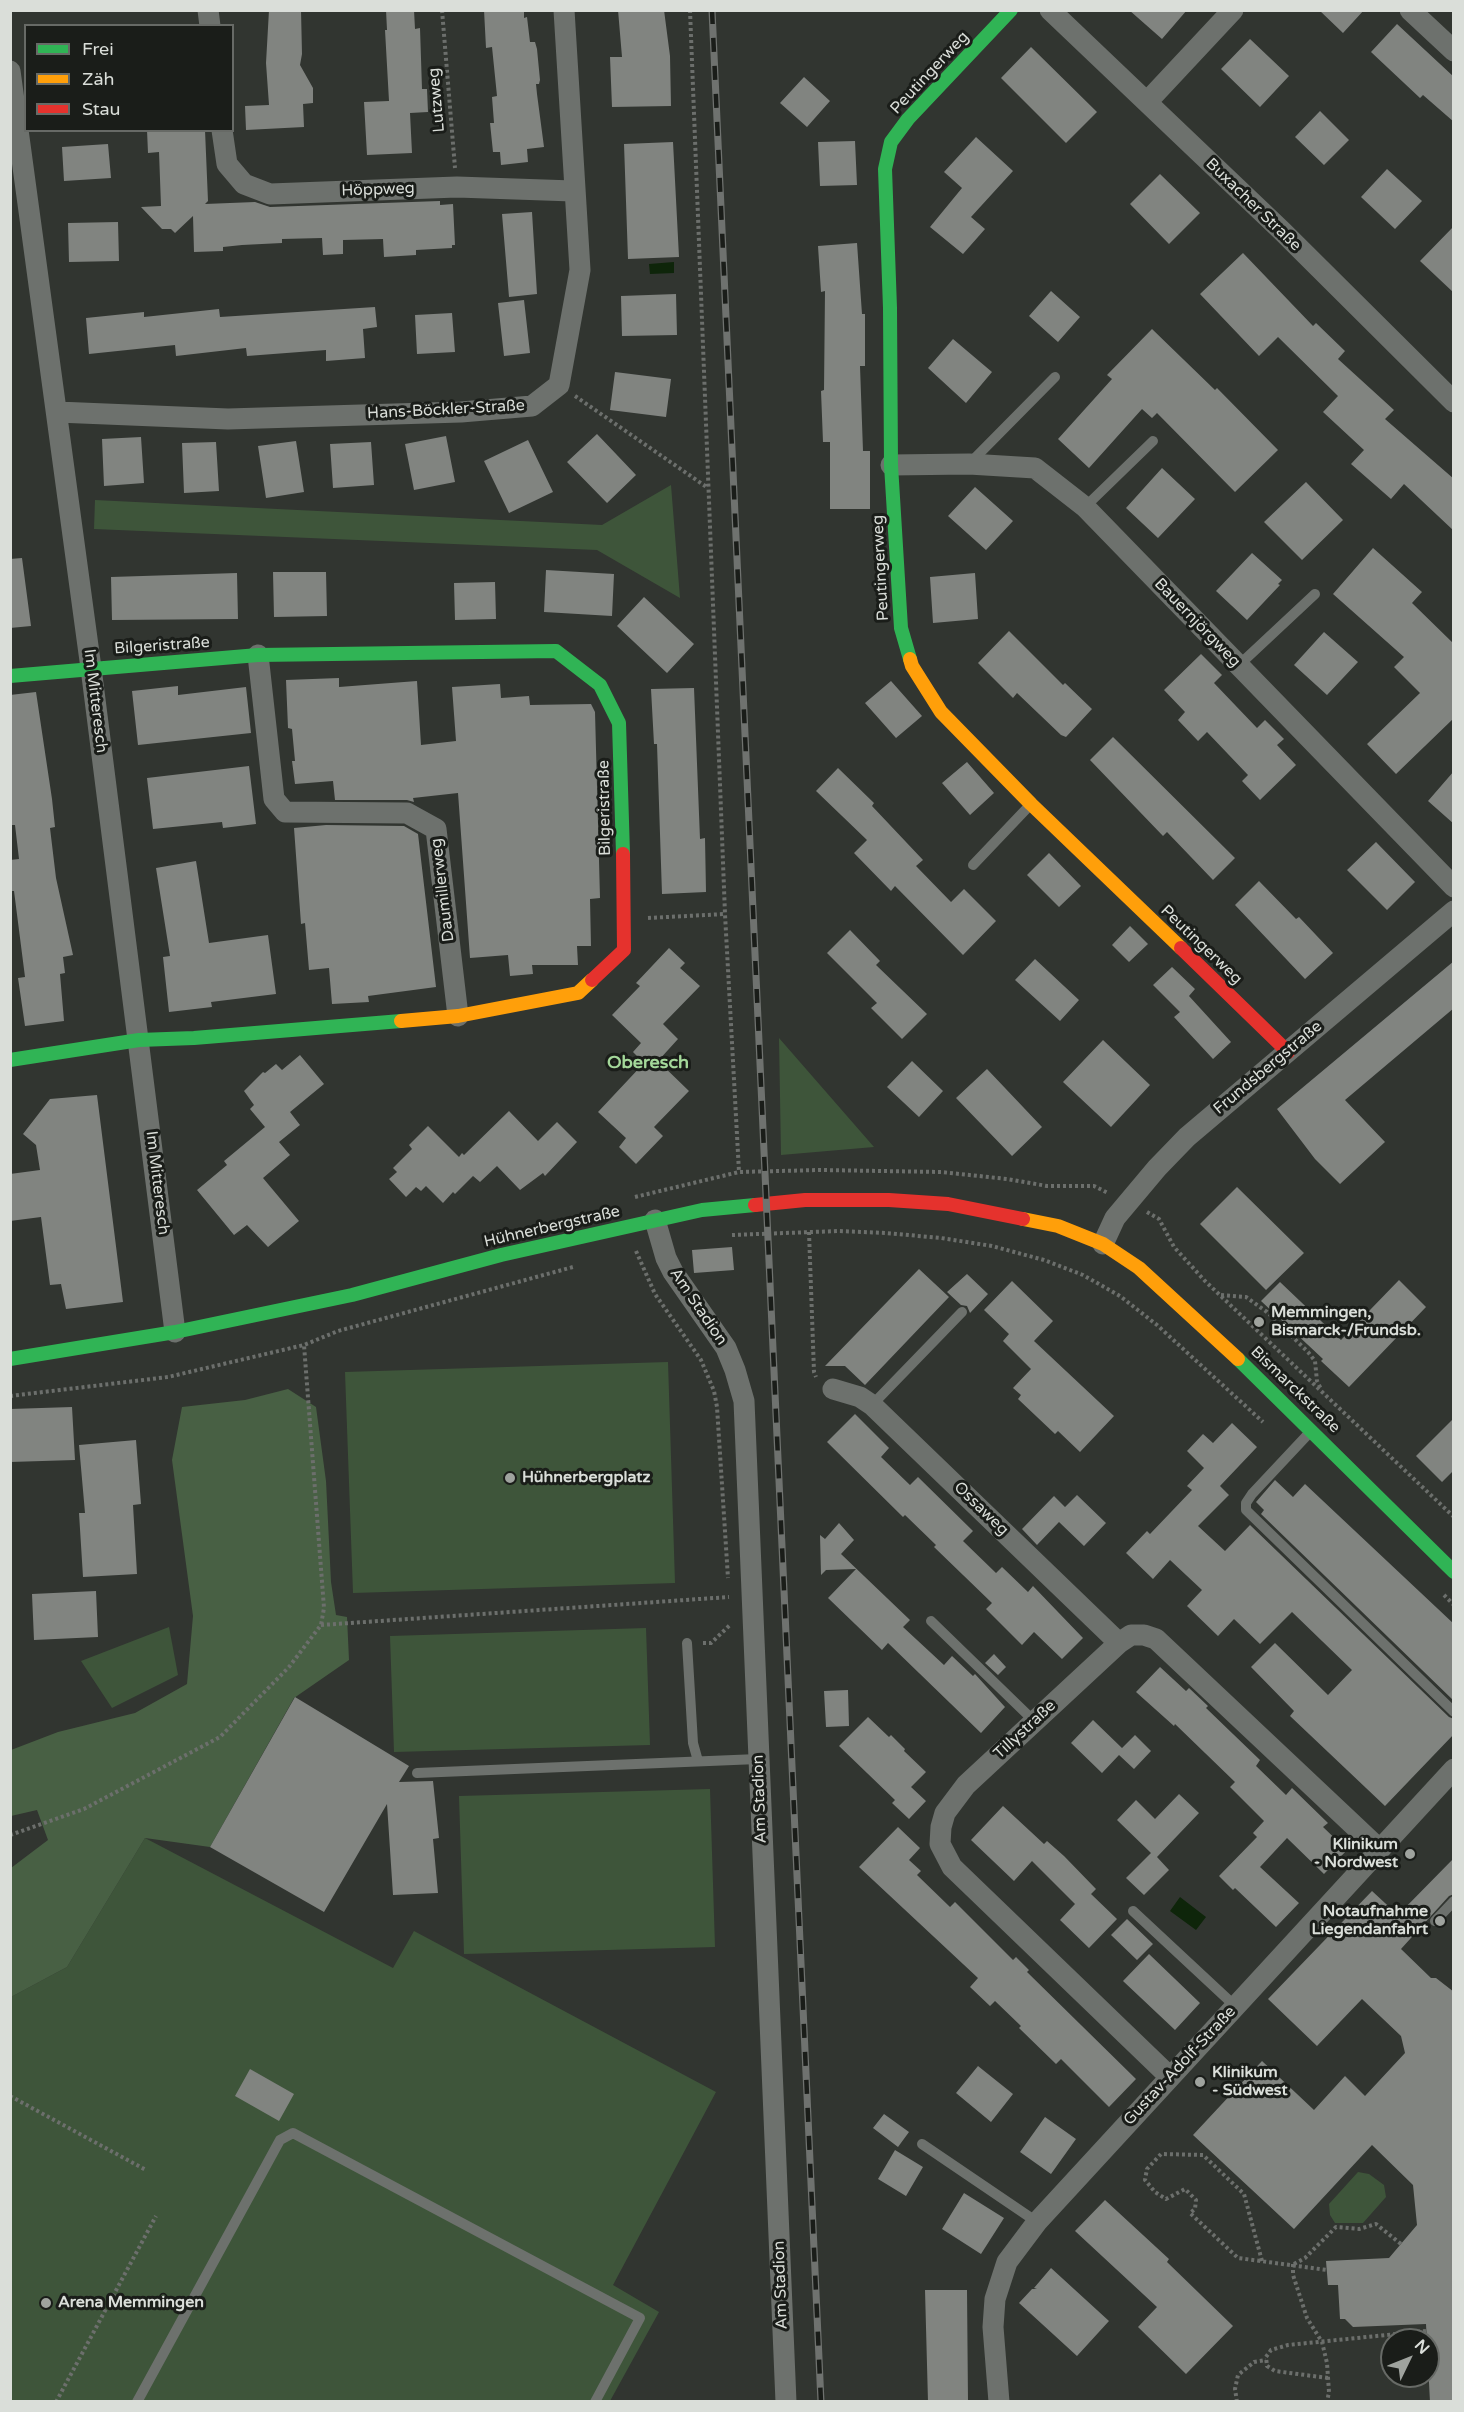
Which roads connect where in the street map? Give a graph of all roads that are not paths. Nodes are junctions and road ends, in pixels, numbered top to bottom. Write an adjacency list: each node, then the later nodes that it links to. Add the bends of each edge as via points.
1 (564, 10): 10 (street)
2 (1011, 10): 17 (street, Peutingerweg, via 891,142 885,169)
3 (1050, 10): 8 (street, Buxacher Straße)
4 (1233, 10): 8 (street)
5 (1410, 10): 6 (street)
6 (1454, 51)
7 (10, 71): 11 (street, Im Mitteresch)
8 (1147, 102): 13 (street, Buxacher Straße)
9 (222, 132): 10 (street, Höppweg, via 226,164 244,184 270,194 457,187)
10 (573, 191): 14 (street, Hans-Böckler-Straße, via 580,270 559,385 532,406 228,419)
11 (19, 200): 14 (street, Im Mitteresch)
12 (1054, 376): 16 (lane)
13 (1454, 402)
14 (57, 412): 22 (street, Im Mitteresch)
15 (1154, 441): 18 (lane)
16 (969, 464): 17 (street, Bauernjörgweg); 18 (street, Bauernjörgweg, via 1035,468)
17 (891, 465): 24 (street, Peutingerweg, via 901,628 912,666 941,712)
18 (1085, 507): 21 (street, Bauernjörgweg)
19 (1315, 594): 21 (lane)
20 (258, 655): 22 (street, Bilgeristraße); 28 (street, Daumillerweg, via 274,799 285,812 407,813 436,829); 28 (street, Bilgeristraße, via 556,651 600,685 620,723 624,950 578,993)
21 (1238, 666): 26 (street, Bauernjörgweg)
22 (91, 668): 23 (street, Bilgeristraße); 29 (street, Im Mitteresch)
23 (10, 676)
24 (1031, 804): 25 (lane); 30 (street, Peutingerweg)
25 (973, 865)
26 (1454, 887)
27 (1454, 911): 30 (street, Frundsbergstraße)
28 (458, 1016): 29 (street, Bilgeristraße)
29 (139, 1040): 31 (street, Bilgeristraße); 35 (street, Im Mitteresch)
30 (1288, 1052): 33 (street, Frundsbergstraße, via 1187,1137 1157,1168 1115,1218)
31 (10, 1060)
32 (656, 1220): 33 (street, Hühnerbergstraße, via 733,1206 805,1200 889,1200 948,1204 1033,1219); 35 (street, Hühnerbergstraße, via 501,1255 352,1295); 46 (street, Am Stadion, via 666,1258 683,1289 726,1348 744,1401)
33 (1103, 1244): 39 (street, Bismarckstraße, via 1169,1294)
34 (962, 1312): 38 (lane)
35 (175, 1332): 36 (street, Hühnerbergstraße)
36 (10, 1359)
37 (833, 1389): 38 (street, Ossaweg)
38 (872, 1404): 43 (street, Ossaweg)
39 (1312, 1430): 40 (street, Bismarckstraße); 44 (lane, via 1252,1494 1246,1510)
40 (1454, 1572)
41 (931, 1621): 45 (lane)
42 (687, 1643): 47 (lane, via 693,1743)
43 (1119, 1643): 45 (street, Tillystraße); 50 (street, Tillystraße, via 1131,1635 1156,1639)
44 (1454, 1712)
45 (1034, 1721): 55 (street, Tillystraße, via 953,1801 941,1827 942,1850 968,1885)
46 (758, 1759): 47 (lane); 60 (street, Am Stadion)
47 (698, 1761): 49 (lane)
48 (1454, 1769): 50 (street, Gustav-Adolf-Straße)
49 (417, 1773)
50 (1379, 1849): 54 (street, Gustav-Adolf-Straße)
51 (1454, 1901): 53 (lane)
52 (1133, 1911): 54 (lane)
53 (1435, 1921)
54 (1235, 2006): 55 (street, Gustav-Adolf-Straße)
55 (1169, 2076): 57 (street, Gustav-Adolf-Straße)
56 (922, 2144): 57 (lane)
57 (1037, 2222): 61 (street, Gustav-Adolf-Straße, via 1007,2262 995,2299 993,2327)
58 (137, 2402): 59 (lane, via 280,2140 293,2133 640,2318)
59 (595, 2402)
60 (786, 2402)
61 (999, 2402)

